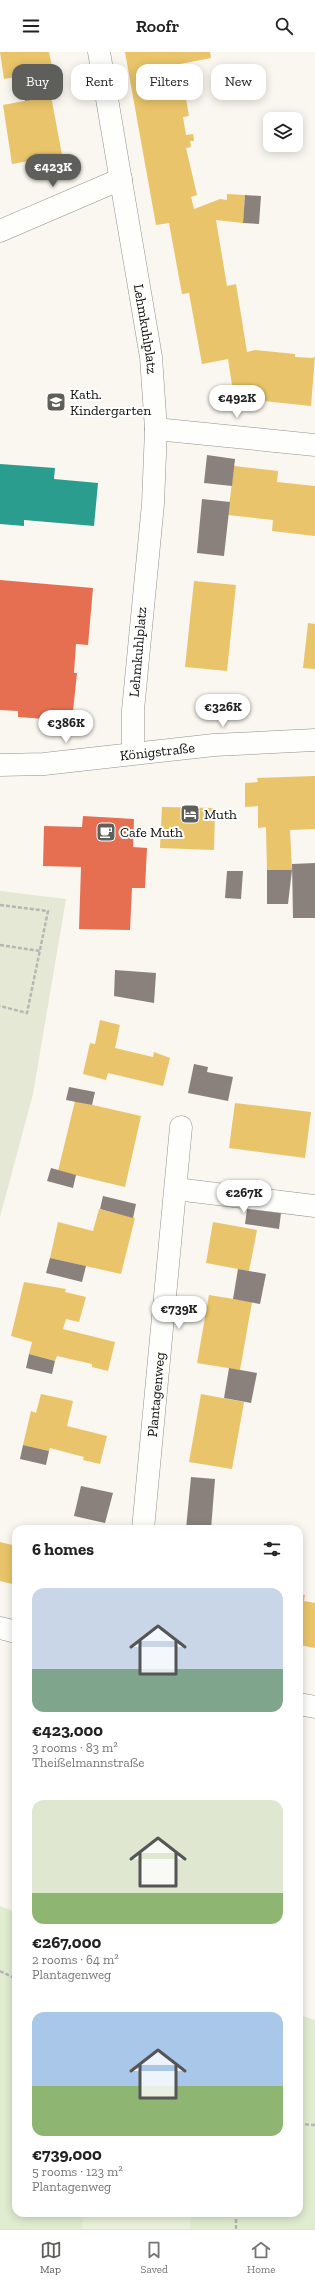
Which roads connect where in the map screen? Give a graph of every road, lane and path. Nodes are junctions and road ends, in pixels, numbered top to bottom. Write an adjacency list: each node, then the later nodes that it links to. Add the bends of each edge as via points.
1 (99, 52): 2 (street, Lehmkuhlplatz)
2 (121, 179): 3 (street); 4 (street, Lehmkuhlplatz, via 152,357)
3 (0, 230)
4 (156, 429): 5 (street); 7 (street, Lehmkuhlplatz, via 154,504 133,710)
5 (315, 445)
6 (315, 740): 7 (street, Königstraße, via 214,745)
7 (133, 753): 8 (street, Königstraße, via 44,764)
8 (0, 765)
9 (0, 905): 11 (path, via 48,911)
10 (0, 945): 11 (path)
11 (40, 950): 12 (path, via 28,1013)
12 (0, 1006)
13 (181, 1128): 14 (street, Plantagenweg)
14 (176, 1189): 15 (street); 16 (street, Plantagenweg)
15 (315, 1206)
16 (143, 1525)
17 (0, 1628): 18 (street)
18 (12, 1631)
19 (303, 1705): 20 (street)
20 (315, 1708)
21 (0, 1972): 22 (path)
22 (12, 1977)
23 (303, 2124): 24 (path)
24 (315, 2125)
25 (236, 2217): 26 (path)
26 (236, 2229)

